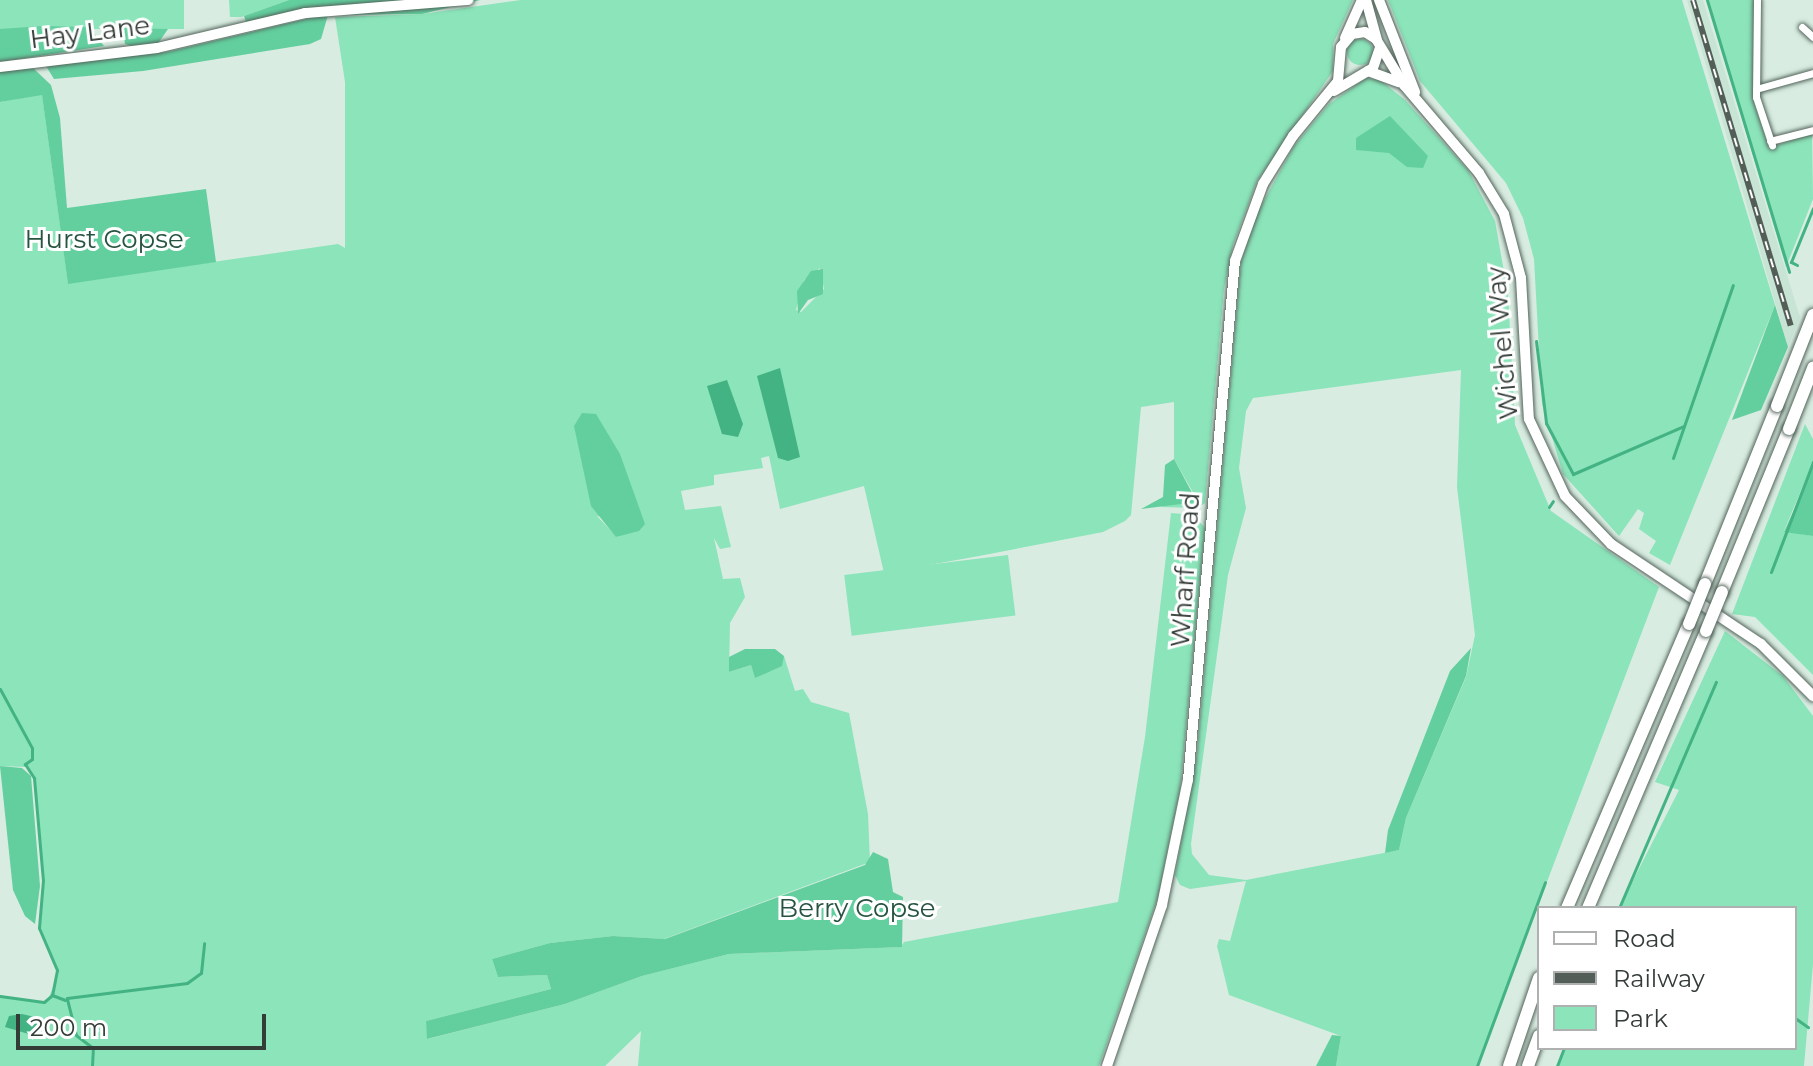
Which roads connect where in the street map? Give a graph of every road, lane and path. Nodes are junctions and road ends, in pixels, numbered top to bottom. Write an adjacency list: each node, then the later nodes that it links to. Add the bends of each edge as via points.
1 (468, 0): 10 (main road, Hay Lane, via 305,13 157,48)
2 (1364, 0): 7 (main road, Wharf Road); 8 (main road, Wharf Road)
3 (1379, 0): 16 (main road)
4 (1757, 0): 14 (street)
5 (1802, 27): 6 (street)
6 (1813, 37)
7 (1344, 40): 8 (main road, via 1362,32); 9 (main road, Wharf Road)
8 (1378, 44): 11 (main road, via 1378,62); 13 (main road, Wichel Way)
9 (1343, 62): 11 (main road); 15 (main road, Wharf Road)
10 (0, 67)
11 (1366, 71): 13 (main road, Wichel Way); 15 (main road, Wharf Road)
12 (1813, 73): 14 (street)
13 (1404, 85): 16 (main road, Wichel Way)
14 (1756, 89): 17 (street, via 1771,143)
15 (1330, 93): 25 (main road, Wharf Road, via 1267,177 1235,261 1188,780 1162,905)
16 (1421, 105): 20 (main road, Wichel Way, via 1486,182 1511,232 1521,278 1529,419 1565,496 1611,544 1761,644)
17 (1813, 130)
18 (1813, 315): 21 (highway, bridge)
19 (1813, 368): 22 (highway, bridge)
20 (1813, 696)
21 (1568, 906)
22 (1589, 906)
23 (1537, 984): 26 (highway)
24 (1537, 1041): 27 (highway)
25 (1107, 1066)
26 (1509, 1066)
27 (1528, 1066)

